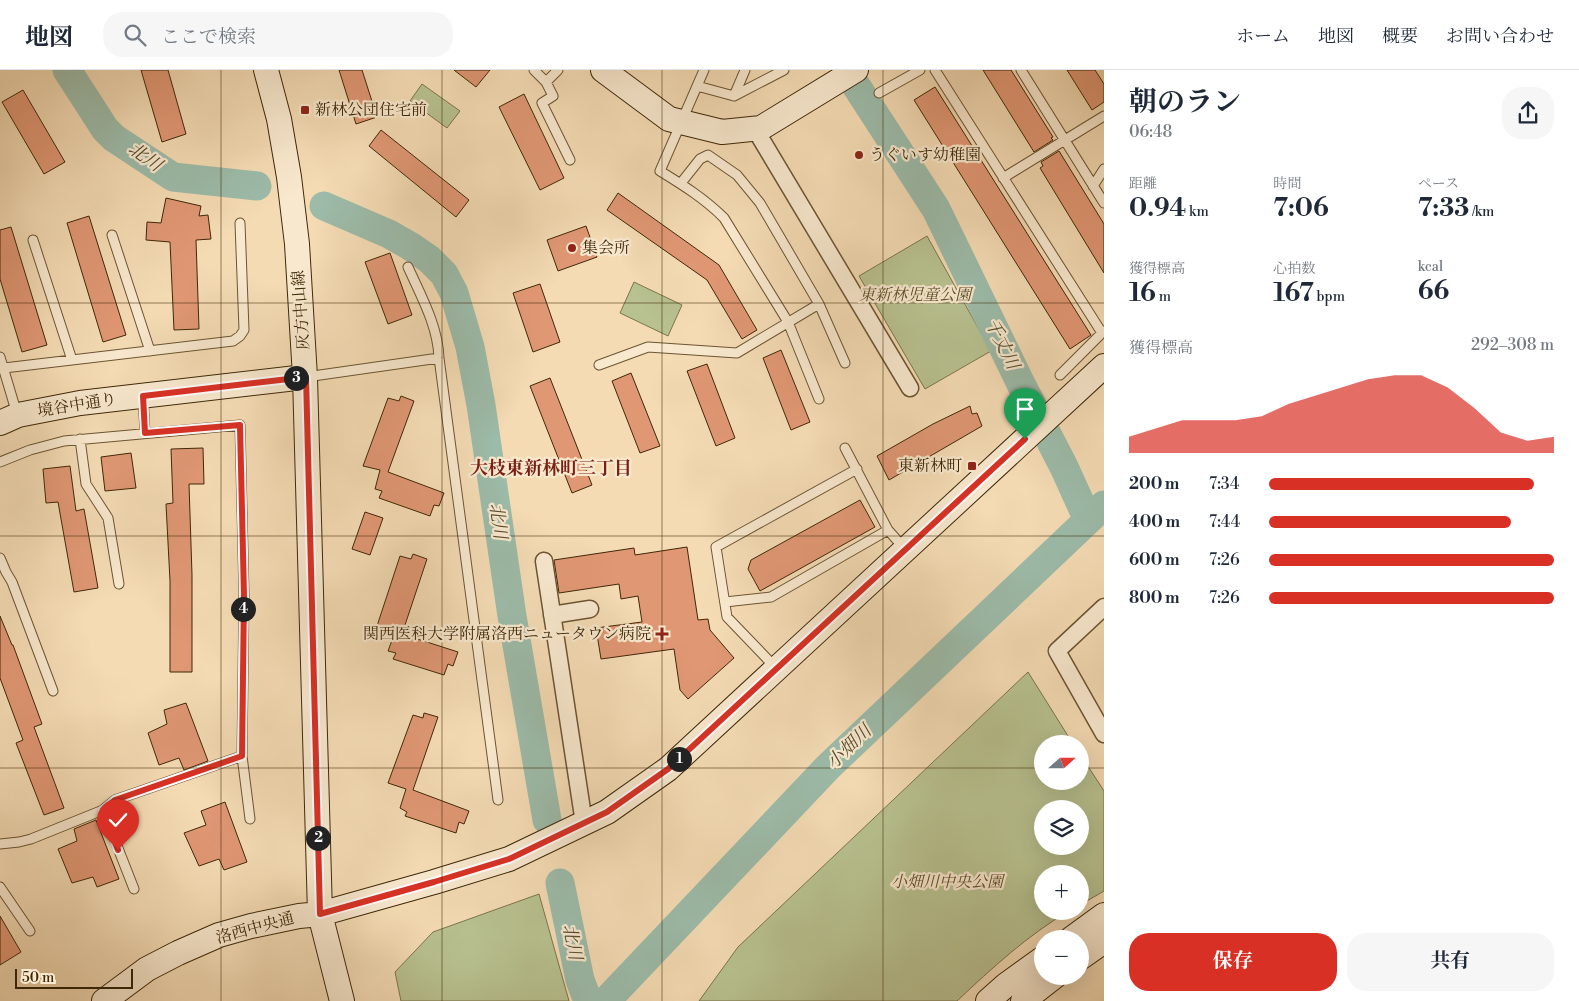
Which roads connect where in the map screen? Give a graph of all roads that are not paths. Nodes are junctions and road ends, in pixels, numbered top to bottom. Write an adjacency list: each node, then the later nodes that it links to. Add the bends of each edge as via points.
1 (266, 70): 42 (street, 灰方中山線, via 279,119 296,235)
2 (534, 70): 12 (lane)
3 (558, 70): 12 (lane)
4 (603, 70): 17 (street, via 669,119)
5 (704, 70): 13 (lane)
6 (745, 70): 15 (lane)
7 (784, 70): 15 (lane)
8 (855, 70): 18 (street, via 762,128)
9 (920, 70): 14 (lane)
10 (935, 70): 22 (lane)
11 (1021, 70): 19 (lane)
12 (546, 82): 20 (lane, via 553,96 542,103)
13 (697, 86): 15 (lane); 17 (lane)
14 (879, 93)
15 (734, 96)
16 (1104, 116): 19 (lane)
17 (682, 122): 18 (street, via 722,132); 23 (lane, via 660,171)
18 (755, 129): 43 (street)
19 (1065, 141): 22 (lane); 24 (lane)
20 (570, 160)
21 (1104, 169): 24 (lane)
22 (1003, 178): 32 (lane)
23 (681, 183): 30 (lane, via 700,159 708,155 737,175 760,203); 31 (lane, via 724,218)
24 (1093, 186): 25 (lane)
25 (1104, 203)
26 (240, 223): 33 (lane, via 244,330 240,336 233,341)
27 (112, 235): 33 (lane)
28 (33, 240): 36 (lane)
29 (408, 267): 35 (lane, via 435,330)
30 (819, 304): 31 (lane); 37 (lane)
31 (788, 322): 38 (lane, via 737,353 648,348); 45 (lane)
32 (1103, 332): 41 (lane)
33 (150, 351): 36 (lane)
34 (0, 357): 40 (lane)
35 (439, 358): 42 (lane); 65 (lane)
36 (72, 360): 40 (lane)
37 (845, 363)
38 (599, 365)
39 (1104, 366): 53 (street, 洛西中央通)
40 (4, 368): 46 (lane)
41 (1060, 374)
42 (306, 377): 44 (street, 境谷中通り); 72 (street, 灰方中山線)
43 (910, 388)
44 (143, 396): 46 (street, 境谷中通り, via 80,403); 47 (lane)
45 (819, 399)
46 (9, 419)
47 (145, 433): 48 (lane); 64 (lane, via 240,425 244,596)
48 (80, 439): 50 (lane, via 30,450); 56 (lane, via 86,484 108,518)
49 (845, 448): 51 (lane)
50 (0, 462)
51 (857, 469): 52 (lane); 57 (lane, via 716,547)
52 (888, 530): 53 (lane); 57 (lane, via 771,597)
53 (906, 551): 61 (street, 洛西中央通)
54 (0, 558): 62 (lane)
55 (544, 561): 60 (street)
56 (119, 584)
57 (725, 602): 61 (lane, via 727,617)
58 (1104, 608): 63 (street, via 1057,650)
59 (590, 609): 60 (street)
60 (552, 615): 68 (street)
61 (776, 670): 68 (street, 洛西中央通, via 668,769 607,812)
62 (53, 691)
63 (1104, 734)
64 (242, 756): 66 (lane, via 115,800); 67 (lane)
65 (498, 800)
66 (103, 810): 69 (lane, via 31,839); 71 (lane)
67 (250, 819)
68 (584, 823): 72 (street, 洛西中央通, via 509,859)
69 (0, 844)
70 (0, 887): 75 (lane)
71 (134, 889)
72 (320, 914): 80 (street, 洛西中央通, via 219,935 147,968); 81 (street, 灰方中山線)
73 (1104, 915): 74 (street)
74 (1083, 930)
75 (30, 932)
76 (1104, 941): 77 (street)
77 (1089, 952)
78 (1034, 965): 82 (street)
79 (1043, 985): 83 (street)
80 (104, 1001)
81 (342, 1001)
82 (988, 1001)
83 (1023, 1001)

